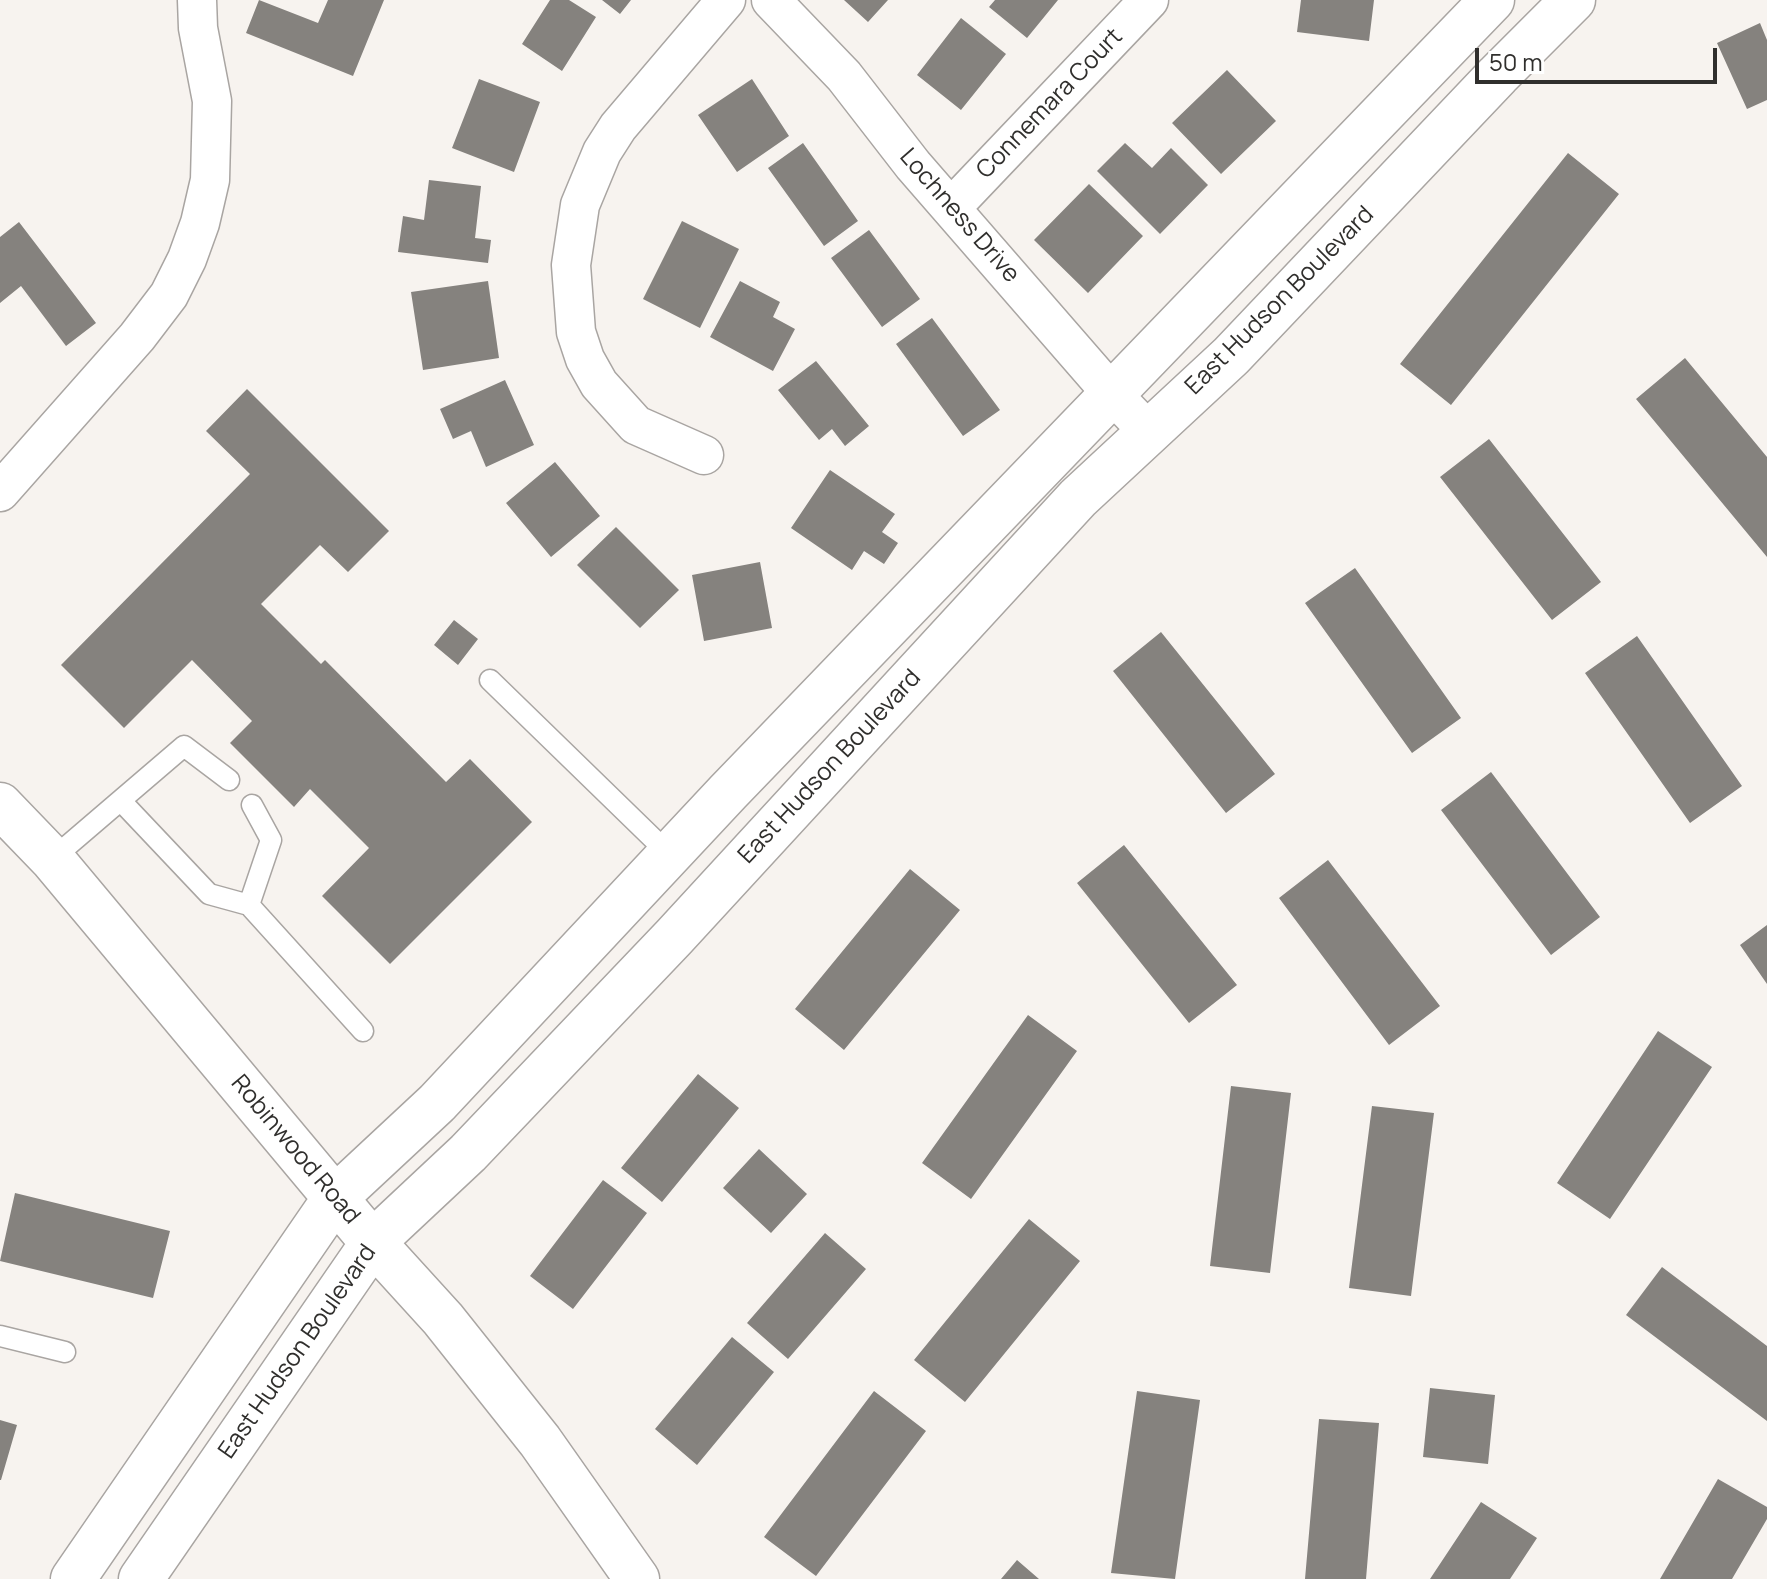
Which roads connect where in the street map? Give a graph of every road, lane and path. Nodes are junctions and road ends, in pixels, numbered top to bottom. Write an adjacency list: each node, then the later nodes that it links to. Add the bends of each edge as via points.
1 (197, 0): 11 (street, via 212,101 210,180 187,259 169,295 137,337)
2 (726, 0): 10 (street, via 602,152 580,205 571,265 576,332 599,384 636,425)
3 (771, 0): 7 (street, Lochness Drive, via 844,76)
4 (1149, 0): 7 (street, Connemara Court)
5 (1492, 0): 8 (main road)
6 (1573, 0): 9 (main road, East Hudson Boulevard, via 1231,356)
7 (951, 208): 8 (street, Lochness Drive)
8 (1113, 395): 9 (street, Lochness Drive); 17 (main road)
9 (1148, 431): 22 (main road, East Hudson Boulevard, via 1078,498 468,1153)
10 (704, 455)
11 (0, 492)
12 (490, 680): 17 (lane)
13 (229, 780): 14 (lane, via 184,746)
14 (121, 801): 18 (lane); 19 (lane, via 209,894)
15 (0, 805): 18 (main road, Robinwood Road)
16 (252, 805): 19 (lane, via 271,840)
17 (670, 855): 21 (main road, via 437,1103)
18 (52, 859): 21 (main road, Robinwood Road)
19 (249, 905): 20 (lane)
20 (363, 1031)
21 (335, 1198): 22 (main road, Robinwood Road); 25 (main road)
22 (374, 1241): 26 (main road, East Hudson Boulevard); 27 (main road, Robinwood Road, via 540,1441)
23 (0, 1336): 24 (lane)
24 (65, 1352)
25 (73, 1579)
26 (141, 1579)
27 (637, 1579)

